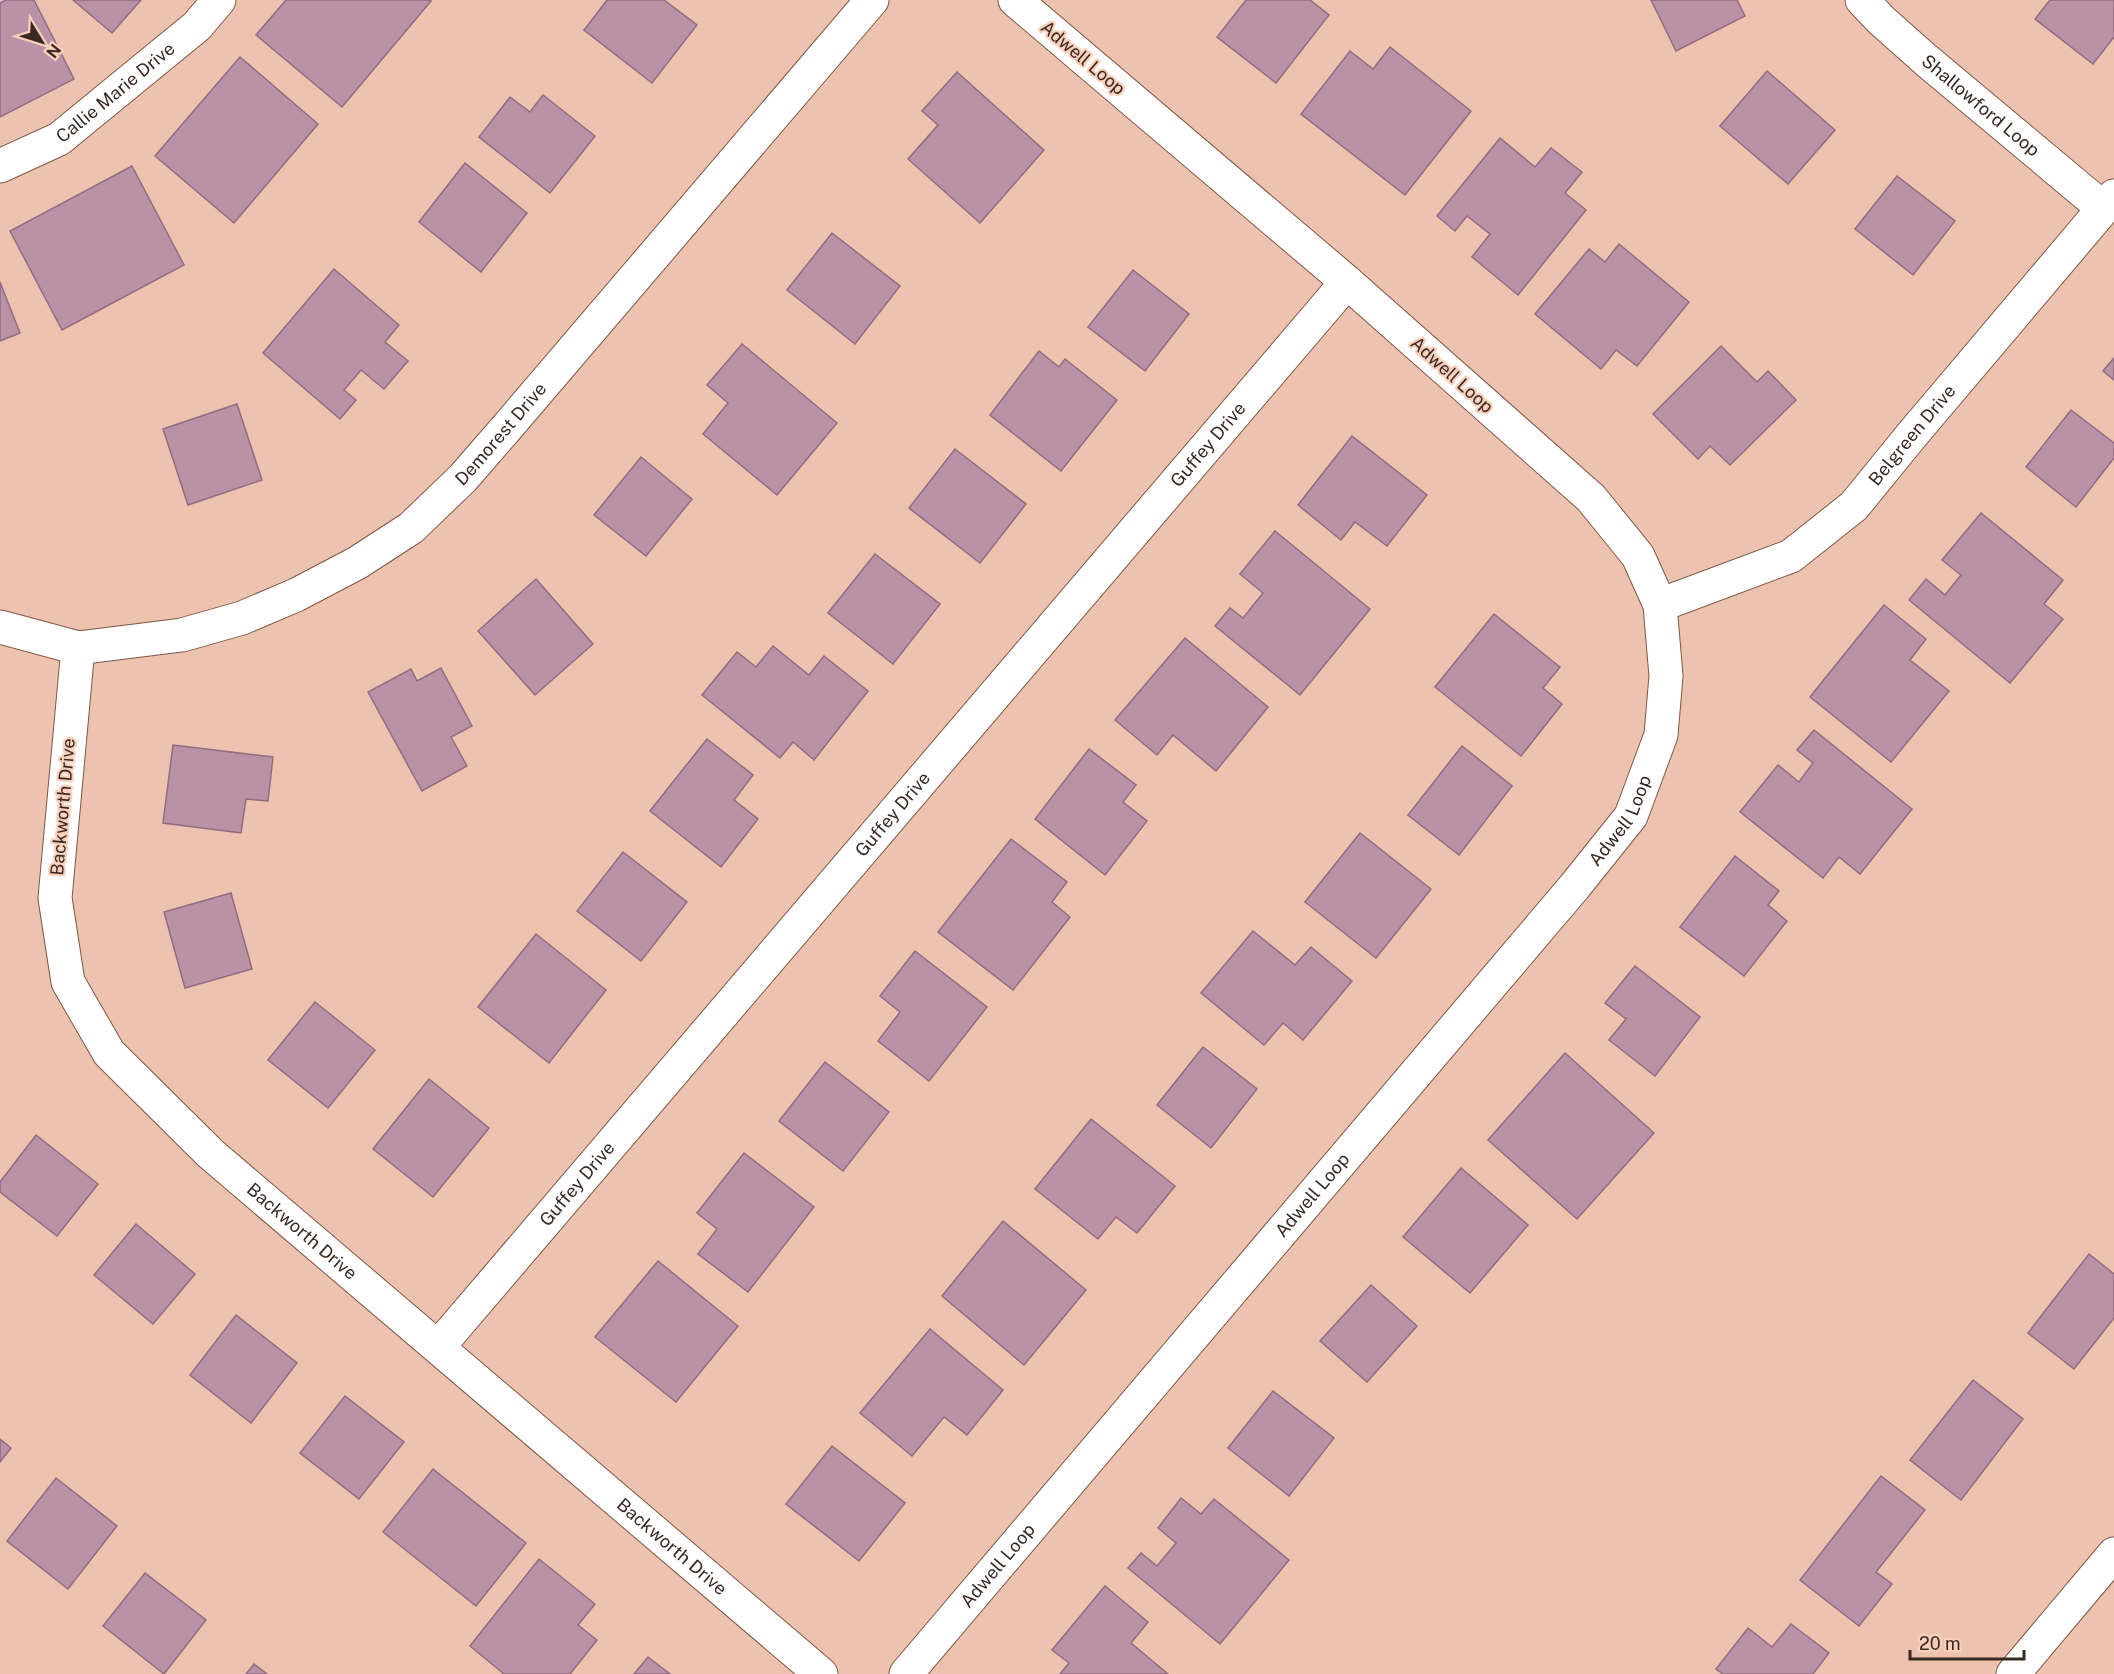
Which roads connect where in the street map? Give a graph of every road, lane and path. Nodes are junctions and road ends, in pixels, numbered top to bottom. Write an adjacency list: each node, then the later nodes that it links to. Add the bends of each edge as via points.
1 (219, 0): 5 (street, Callie Marie Drive, via 197,26 59,139)
2 (872, 0): 10 (street, Demorest Drive, via 471,469 411,528 357,563 242,618 182,635)
3 (1015, 0): 7 (street, Adwell Loop)
4 (1862, 0): 6 (street, Shallowford Loop, via 1926,60)
5 (0, 166)
6 (2109, 202): 8 (street, Belgreen Drive, via 1854,506 1791,556)
7 (1347, 282): 8 (street, Adwell Loop, via 1592,498 1638,556); 11 (street, Guffey Drive)
8 (1660, 605): 14 (street, Adwell Loop, via 1666,676 1661,735 1631,816)
9 (0, 627): 10 (street, Demorest Drive)
10 (78, 648): 11 (street, Backworth Drive, via 55,898 68,982 109,1053 211,1154)
11 (439, 1347): 13 (street, Backworth Drive)
12 (2114, 1554): 15 (street)
13 (821, 1674)
14 (906, 1674)
15 (2013, 1674)

